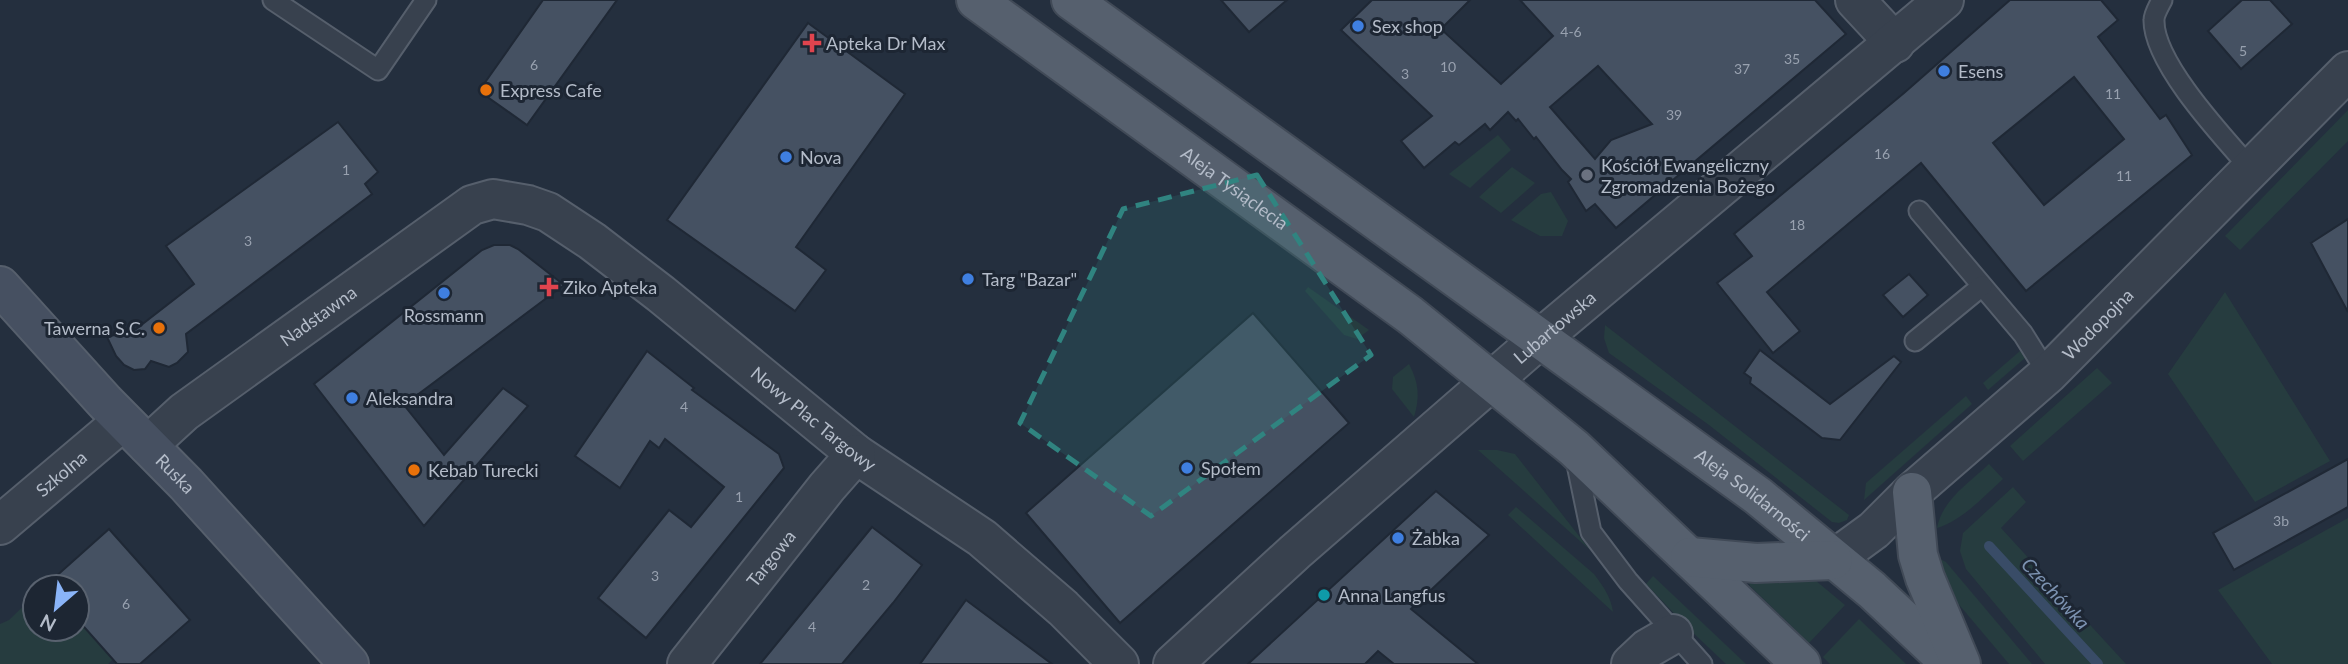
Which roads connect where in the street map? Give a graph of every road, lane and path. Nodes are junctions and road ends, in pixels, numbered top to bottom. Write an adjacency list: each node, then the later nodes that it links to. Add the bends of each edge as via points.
1 (273, 0): 2 (lane, via 378,70)
2 (426, 0)
3 (976, 0): 18 (main road, Aleja Tysiąclecia, via 1410,315)
4 (1071, 0): 15 (main road)
5 (1855, 0): 8 (street)
6 (1944, 0): 8 (street, Lubartowska)
7 (2162, 0): 10 (lane, via 2153,18 2168,65)
8 (1895, 43): 15 (street, Lubartowska)
9 (2348, 71): 10 (street, Wodopojna)
10 (2252, 170): 17 (street, Wodopojna)
11 (493, 199): 19 (street, Nadstawna, via 451,218 184,412); 21 (street, Nowy Plac Targowy, via 548,212 592,241)
12 (1919, 211): 14 (lane)
13 (0, 286): 19 (street, Ruska)
14 (1982, 286): 16 (lane); 17 (lane)
15 (1541, 338): 18 (street, Lubartowska); 25 (main road, Aleja Solidarności, via 1758,496)
16 (1915, 341)
17 (2048, 374): 22 (street, Wodopojna)
18 (1492, 381): 20 (main road); 30 (street, Lubartowska)
19 (135, 433): 23 (street, Szkolna); 27 (street, Ruska)
20 (1574, 448): 24 (main road); 26 (lane, via 1591,532)
21 (856, 454): 28 (street, Targowa); 29 (street, Nowy Plac Targowy, via 982,538)
22 (1912, 492): 25 (street, Wodopojna, via 1874,530); 35 (main road, via 1925,578)
23 (0, 525)
24 (1690, 557): 25 (main road, via 1756,563); 33 (main road)
25 (1833, 560): 34 (main road, Aleja Solidarności)
26 (1673, 634): 31 (street); 32 (lane)
27 (349, 664)
28 (687, 664)
29 (1119, 664)
30 (1173, 664)
31 (1631, 664)
32 (1702, 664)
33 (1801, 664)
34 (1951, 664)
35 (1961, 664)

